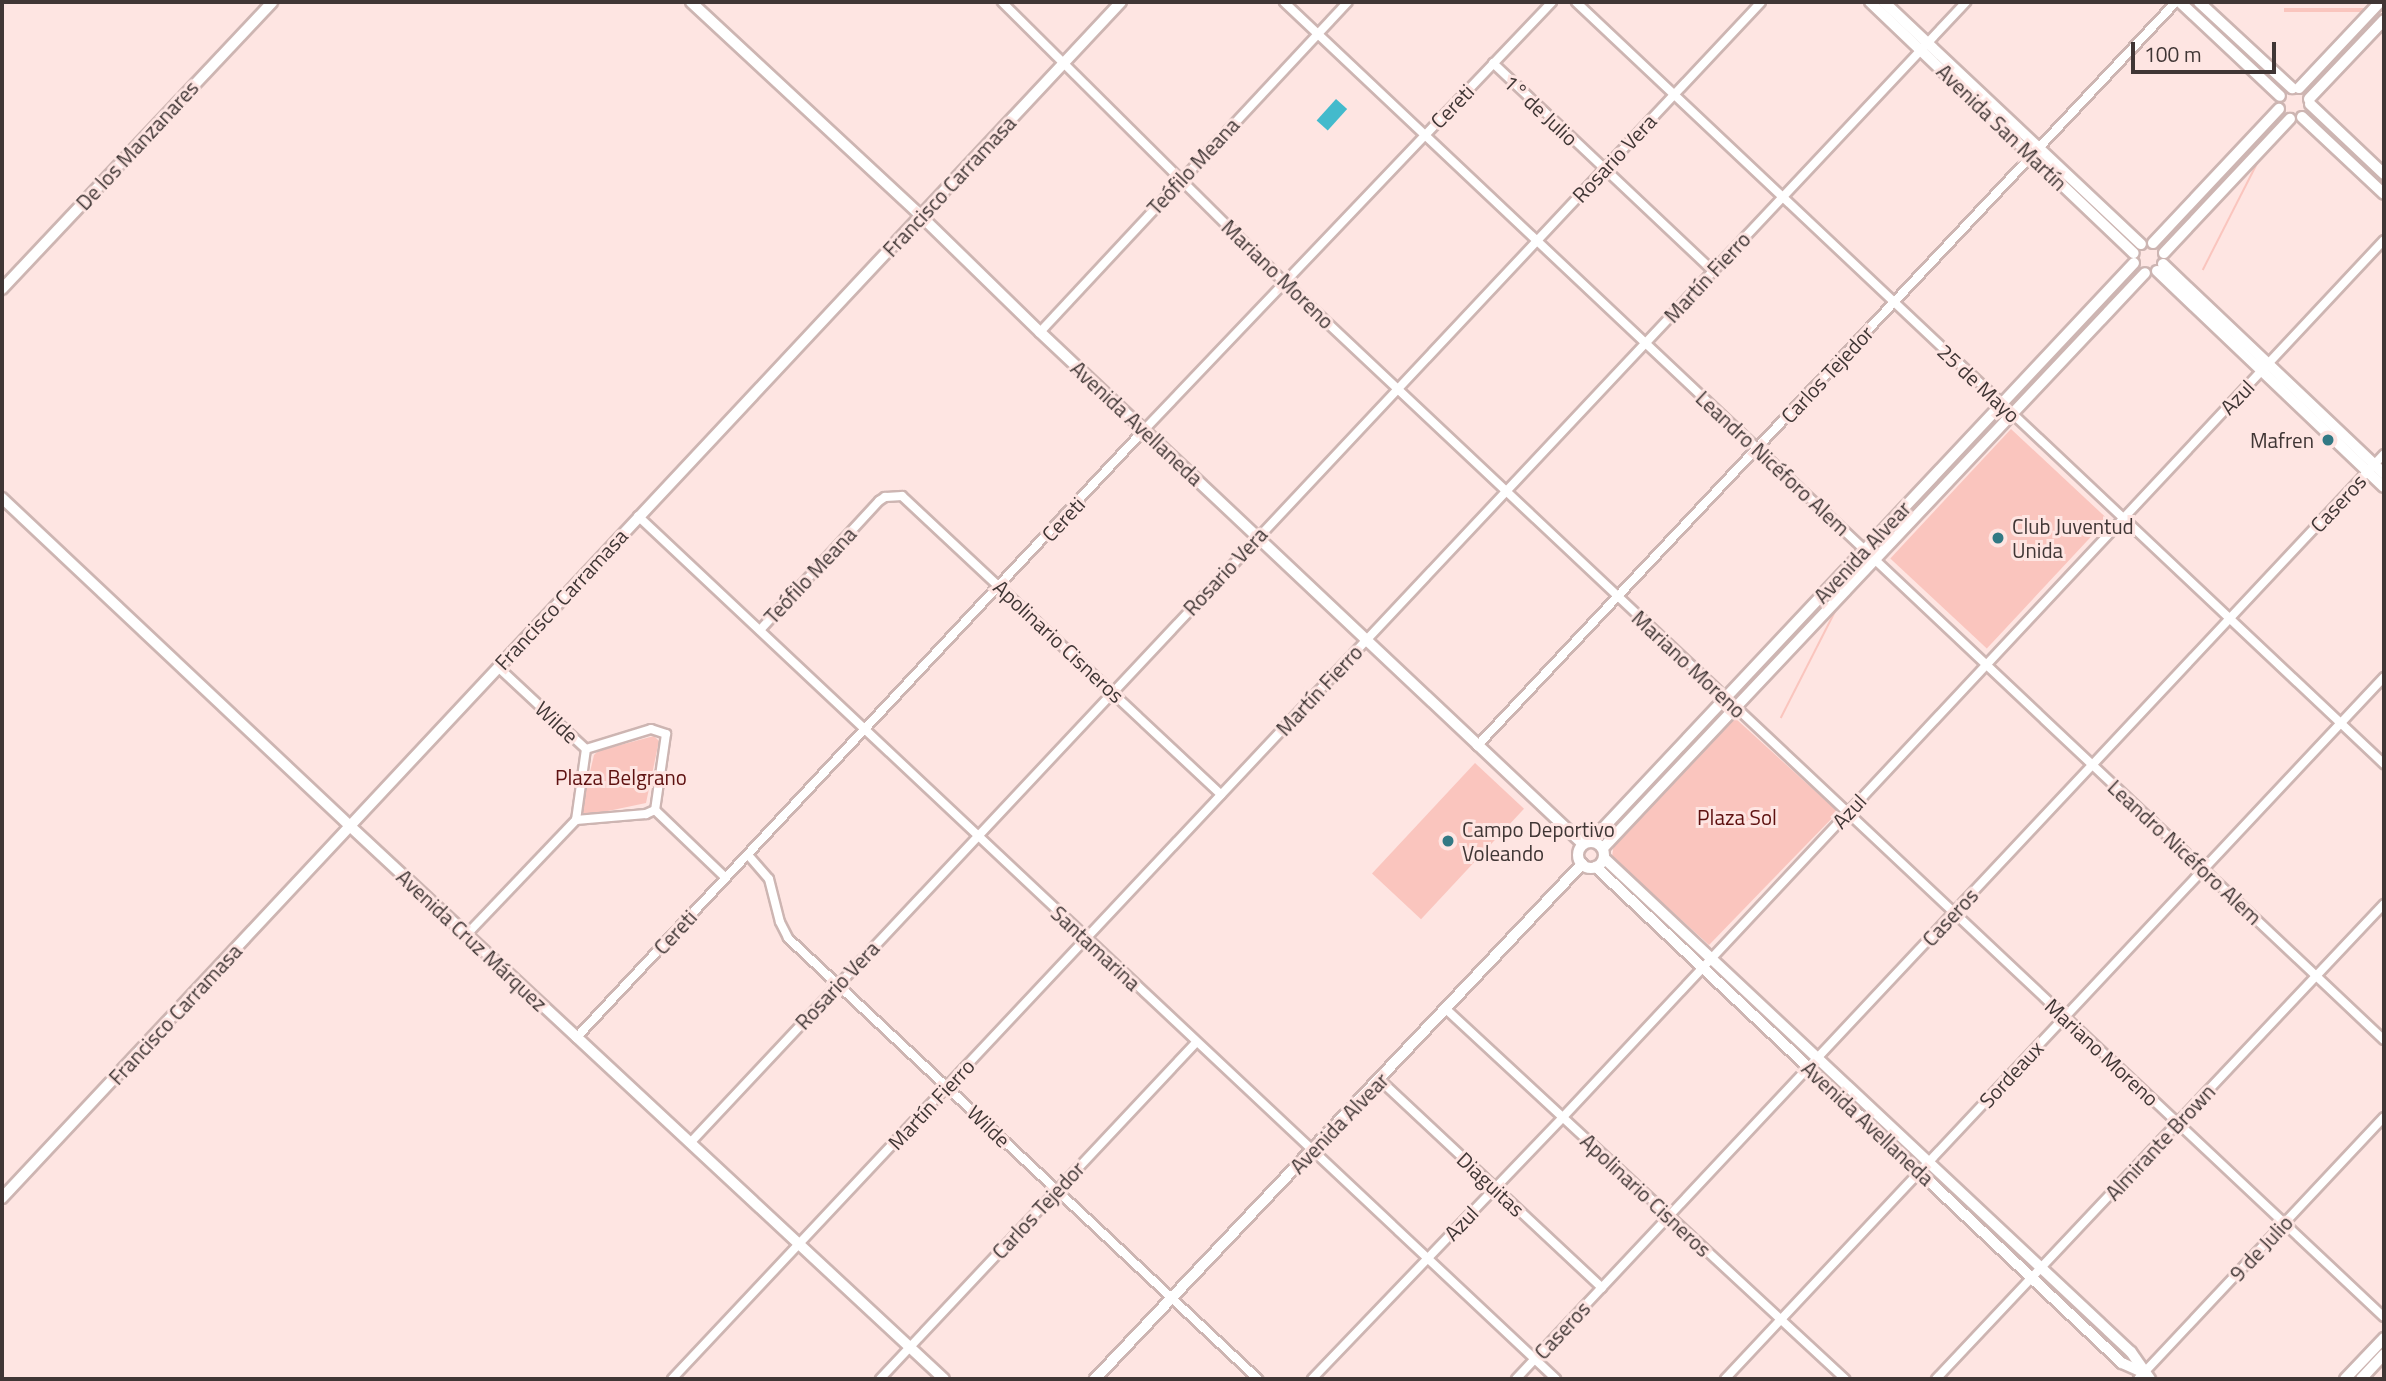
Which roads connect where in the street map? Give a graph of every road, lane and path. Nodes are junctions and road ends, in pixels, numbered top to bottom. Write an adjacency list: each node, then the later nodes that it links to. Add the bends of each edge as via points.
1 (272, 2): 43 (street, De los Manzanares)
2 (691, 2): 34 (street, Avenida Avellaneda)
3 (1002, 2): 19 (street, Mariano Moreno)
4 (1121, 2): 19 (street, Francisco Carramasa)
5 (1284, 2): 17 (street, Leandro Nicéforo Alem)
6 (1348, 2): 17 (street, Teófilo Meana)
7 (1552, 2): 20 (street, Cereti)
8 (1576, 2): 22 (street, 25 de Mayo)
9 (1761, 2): 22 (street, Rosario Vera)
10 (1870, 2): 18 (main road, Avenida San Martín)
11 (1884, 2): 18 (main road, Avenida San Martín)
12 (1966, 2): 18 (street, Martín Fierro)
13 (2178, 2): 23 (main road); 28 (street, Carlos Tejedor)
14 (2199, 2): 21 (main road)
15 (2380, 2): 21 (main road)
16 (2384, 20): 24 (main road)
17 (1318, 34): 27 (street, Leandro Nicéforo Alem); 31 (street, Teófilo Meana)
18 (1924, 46): 28 (main road, Avenida San Martín); 33 (street, Martín Fierro)
19 (1063, 62): 31 (street, Mariano Moreno); 34 (street, Francisco Carramasa)
20 (1493, 64): 27 (street, Cereti); 29 (street, 1° de Julio)
21 (2295, 88): 23 (main road); 24 (main road)
22 (1673, 95): 29 (street, Rosario Vera); 33 (street, 25 de Mayo)
23 (2280, 96): 25 (main road)
24 (2310, 102): 26 (main road); 30 (main road)
25 (2279, 109): 26 (main road); 37 (main road)
26 (2296, 118): 32 (main road); 39 (main road)
27 (1424, 134): 35 (street, Leandro Nicéforo Alem); 42 (street, Cereti)
28 (2036, 152): 38 (main road, Avenida San Martín); 44 (street, Carlos Tejedor)
29 (1604, 169): 35 (street, Rosario Vera); 40 (street, 1° de Julio)
30 (2384, 174)
31 (1181, 179): 42 (street, Mariano Moreno); 45 (street, Teófilo Meana)
32 (2384, 194)
33 (1782, 198): 40 (street, Martín Fierro); 44 (street, 25 de Mayo)
34 (922, 217): 45 (street, Avenida Avellaneda); 60 (street, Francisco Carramasa)
35 (1536, 240): 46 (street, Leandro Nicéforo Alem); 48 (street, Rosario Vera)
36 (2384, 240): 47 (street, Azul)
37 (2153, 243): 38 (main road); 39 (main road)
38 (2136, 253): 41 (main road, Avenida San Martín); 49 (main road, Avenida Alvear)
39 (2161, 263): 41 (main road); 47 (main road)
40 (1713, 271): 46 (street, Martín Fierro)
41 (2145, 273): 50 (main road, Avenida Alvear)
42 (1284, 282): 48 (street, Mariano Moreno); 51 (street, Cereti)
43 (2, 289)
44 (1894, 303): 49 (street, 25 de Mayo); 52 (street, Carlos Tejedor)
45 (1040, 332): 51 (street, Avenida Avellaneda)
46 (1645, 343): 52 (street, Leandro Nicéforo Alem); 57 (street, Martín Fierro)
47 (2265, 367): 54 (main road); 61 (street, Azul)
48 (1397, 388): 57 (street, Mariano Moreno); 62 (street, Rosario Vera)
49 (2001, 404): 50 (street, 25 de Mayo); 63 (main road, Avenida Alvear)
50 (2012, 414): 61 (street, 25 de Mayo); 64 (main road, Avenida Alvear)
51 (1144, 430): 62 (street, Avenida Avellaneda); 65 (street, Cereti)
52 (1757, 449): 63 (street, Leandro Nicéforo Alem); 66 (street, Carlos Tejedor)
53 (2384, 454): 54 (street, Caseros)
54 (2371, 468): 55 (main road); 56 (main road); 67 (street, Caseros)
55 (2384, 474)
56 (2384, 487)
57 (1506, 491): 66 (street, Mariano Moreno); 69 (street, Martín Fierro)
58 (893, 495): 65 (street, Apolinario Cisneros, via 908,499); 68 (street, Teófilo Meana, via 878,501)
59 (2, 498): 86 (street, Avenida Cruz Márquez)
60 (638, 516): 68 (street, Santamarina); 71 (street, Francisco Carramasa)
61 (2121, 518): 67 (street, 25 de Mayo); 70 (street, Azul)
62 (1258, 537): 69 (street, Avenida Avellaneda); 73 (street, Rosario Vera)
63 (1864, 549): 64 (street, Leandro Nicéforo Alem); 74 (main road, Avenida Alvear)
64 (1875, 559): 70 (street, Leandro Nicéforo Alem); 75 (main road, Avenida Alvear)
65 (1000, 586): 73 (street, Apolinario Cisneros); 77 (street, Cereti)
66 (1618, 597): 74 (street, Mariano Moreno); 78 (street, Carlos Tejedor)
67 (2230, 619): 76 (street, 25 de Mayo); 81 (street, Caseros)
68 (760, 630): 77 (street, Santamarina)
69 (1366, 640): 78 (street, Avenida Avellaneda); 82 (street, Martín Fierro)
70 (1986, 665): 81 (street, Leandro Nicéforo Alem); 84 (street, Azul)
71 (498, 667): 79 (street, Wilde); 86 (street, Francisco Carramasa)
72 (2384, 677): 76 (street, Sordeaux)
73 (1112, 691): 82 (street, Apolinario Cisneros); 87 (street, Rosario Vera)
74 (1725, 697): 75 (street, Mariano Moreno); 88 (main road, Avenida Alvear)
75 (1735, 707): 84 (street, Mariano Moreno); 89 (main road, Avenida Alvear)
76 (2341, 723): 80 (street, 25 de Mayo); 93 (street, Sordeaux)
77 (865, 732): 87 (street, Santamarina); 90 (street, Cereti)
78 (1477, 746): 88 (street, Avenida Avellaneda)
79 (586, 749): 83 (street, via 651,729 666,734); 85 (street, Wilde)
80 (2384, 764)
81 (2093, 765): 93 (street, Leandro Nicéforo Alem); 96 (street, Caseros)
82 (1221, 794): 98 (street, Martín Fierro)
83 (655, 810): 85 (street); 94 (street)
84 (1848, 813): 96 (street, Mariano Moreno); 99 (street, Azul)
85 (576, 820): 97 (street)
86 (351, 827): 97 (street, Avenida Cruz Márquez); 120 (street, Francisco Carramasa)
87 (976, 836): 98 (street, Santamarina); 101 (street, Rosario Vera)
88 (1587, 843): 89 (main road, Avenida Avellaneda); 91 (main road, via 1578,856)
89 (1603, 853): 92 (main road, Avenida Alvear); 99 (main road, Avenida Avellaneda)
90 (749, 856): 94 (street, Cereti); 101 (street, Wilde, via 769,878 779,922 788,938)
91 (1582, 864): 92 (main road); 102 (street, Avenida Alvear)
92 (1596, 867): 99 (main road, Avenida Avellaneda)
93 (2204, 870): 100 (street, Leandro Nicéforo Alem); 103 (street, Sordeaux)
94 (726, 878): 104 (street, Cereti)
95 (2384, 904): 100 (street, Almirante Brown)
96 (1954, 913): 103 (street, Mariano Moreno); 107 (street, Caseros)
97 (467, 934): 104 (street, Avenida Cruz Márquez)
98 (1086, 939): 106 (street, Santamarina); 110 (street, Martín Fierro)
99 (1706, 963): 107 (main road, Avenida Avellaneda); 108 (main road, Avenida Avellaneda); 111 (street, Azul)
100 (2317, 976): 105 (street, Leandro Nicéforo Alem); 113 (street, Almirante Brown)
101 (837, 985): 110 (street, Wilde); 114 (street, Rosario Vera)
102 (1447, 1010): 109 (street, Avenida Alvear); 111 (street, Apolinario Cisneros)
103 (2065, 1017): 113 (street, Mariano Moreno); 116 (street, Sordeaux)
104 (576, 1038): 114 (street, Avenida Cruz Márquez)
105 (2384, 1040)
106 (1196, 1042): 115 (street, Santamarina); 119 (street, Carlos Tejedor)
107 (1817, 1059): 108 (street, Caseros); 116 (main road, Avenida Avellaneda)
108 (1809, 1068): 117 (main road, Avenida Avellaneda); 121 (street, Caseros)
109 (1380, 1080): 115 (street, Avenida Alvear); 118 (street, Diaguitas)
110 (947, 1087): 119 (street, Wilde); 123 (street, Martín Fierro)
111 (1563, 1117): 118 (street, Azul); 121 (street, Apolinario Cisneros)
112 (2384, 1117): 122 (street, 9 de Julio)
113 (2178, 1123): 122 (street, Mariano Moreno); 125 (street, Almirante Brown)
114 (691, 1142): 123 (street, Avenida Cruz Márquez)
115 (1312, 1151): 124 (street, Santamarina); 128 (street, Avenida Alvear)
116 (1928, 1163): 117 (street, Sordeaux); 125 (main road, Avenida Avellaneda)
117 (1920, 1172): 126 (main road, Avenida Avellaneda); 130 (street, Sordeaux)
118 (1495, 1188): 124 (street, Azul); 127 (street, Diaguitas)
119 (1056, 1190): 128 (street, Wilde); 132 (street, Carlos Tejedor)
120 (2, 1198)
121 (1669, 1217): 127 (street, Caseros); 130 (street, Apolinario Cisneros)
122 (2284, 1223): 129 (street, Mariano Moreno); 135 (street, 9 de Julio)
123 (800, 1242): 132 (street, Avenida Cruz Márquez); 136 (street, Martín Fierro)
124 (1427, 1258): 134 (street, Santamarina); 141 (street, Azul)
125 (2042, 1269): 126 (street, Almirante Brown); 135 (main road, Avenida Avellaneda, via 2131,1352)
126 (2032, 1279): 135 (main road, Avenida Avellaneda, via 2122,1363); 146 (street, Almirante Brown)
127 (1602, 1288): 134 (street, Caseros)
128 (1171, 1298): 139 (street, Avenida Alvear); 140 (street, Wilde)
129 (2384, 1318)
130 (1780, 1321): 144 (street, Sordeaux); 145 (street, Apolinario Cisneros)
131 (2384, 1338): 147 (main road)
132 (910, 1348): 137 (street, Carlos Tejedor); 138 (street, Avenida Cruz Márquez)
133 (2384, 1354): 148 (main road)
134 (1535, 1359): 142 (street, Caseros); 143 (street, Santamarina)
135 (2144, 1377)
136 (672, 1379)
137 (880, 1379)
138 (944, 1379)
139 (1094, 1379)
140 (1258, 1379)
141 (1312, 1379)
142 (1516, 1379)
143 (1556, 1379)
144 (1725, 1379)
145 (1845, 1379)
146 (1936, 1379)
147 (2345, 1379)
148 (2361, 1379)

